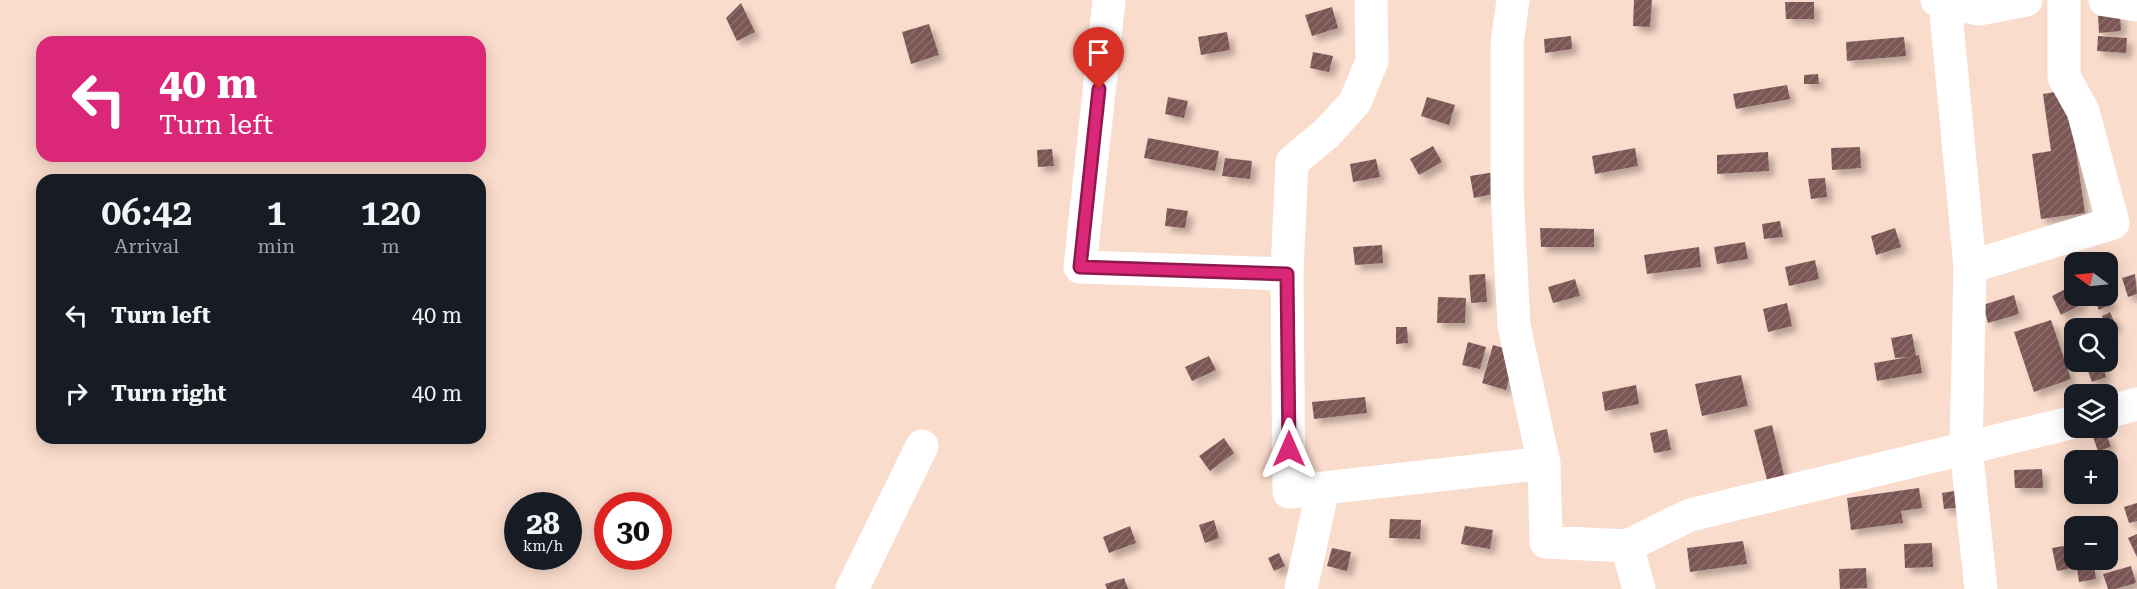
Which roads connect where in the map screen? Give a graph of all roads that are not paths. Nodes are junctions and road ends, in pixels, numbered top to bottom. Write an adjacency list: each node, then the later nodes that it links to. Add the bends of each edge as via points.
1 (1109, 0): 10 (street, via 1080,267)
2 (1371, 0): 10 (street, via 1372,61 1355,102 1327,133 1292,162)
3 (1513, 0): 16 (street, via 1507,44 1507,190 1514,326)
4 (2026, 0): 7 (street, via 1979,9)
5 (2064, 0): 9 (street, via 2064,77 2083,111 2113,223)
6 (2105, 0): 8 (street)
7 (1941, 1): 9 (street)
8 (2137, 5)
9 (1970, 267): 15 (street)
10 (1287, 274): 17 (street, via 1289,492)
11 (2137, 404): 12 (street)
12 (2118, 409)
13 (2064, 424): 15 (street)
14 (922, 446): 19 (street)
15 (1966, 448): 18 (street, via 1690,515); 22 (street)
16 (1544, 463): 17 (street); 18 (street, via 1546,542)
17 (1323, 488): 20 (street)
18 (1627, 546): 21 (street)
19 (852, 589)
20 (1301, 589)
21 (1639, 589)
22 (1981, 589)

